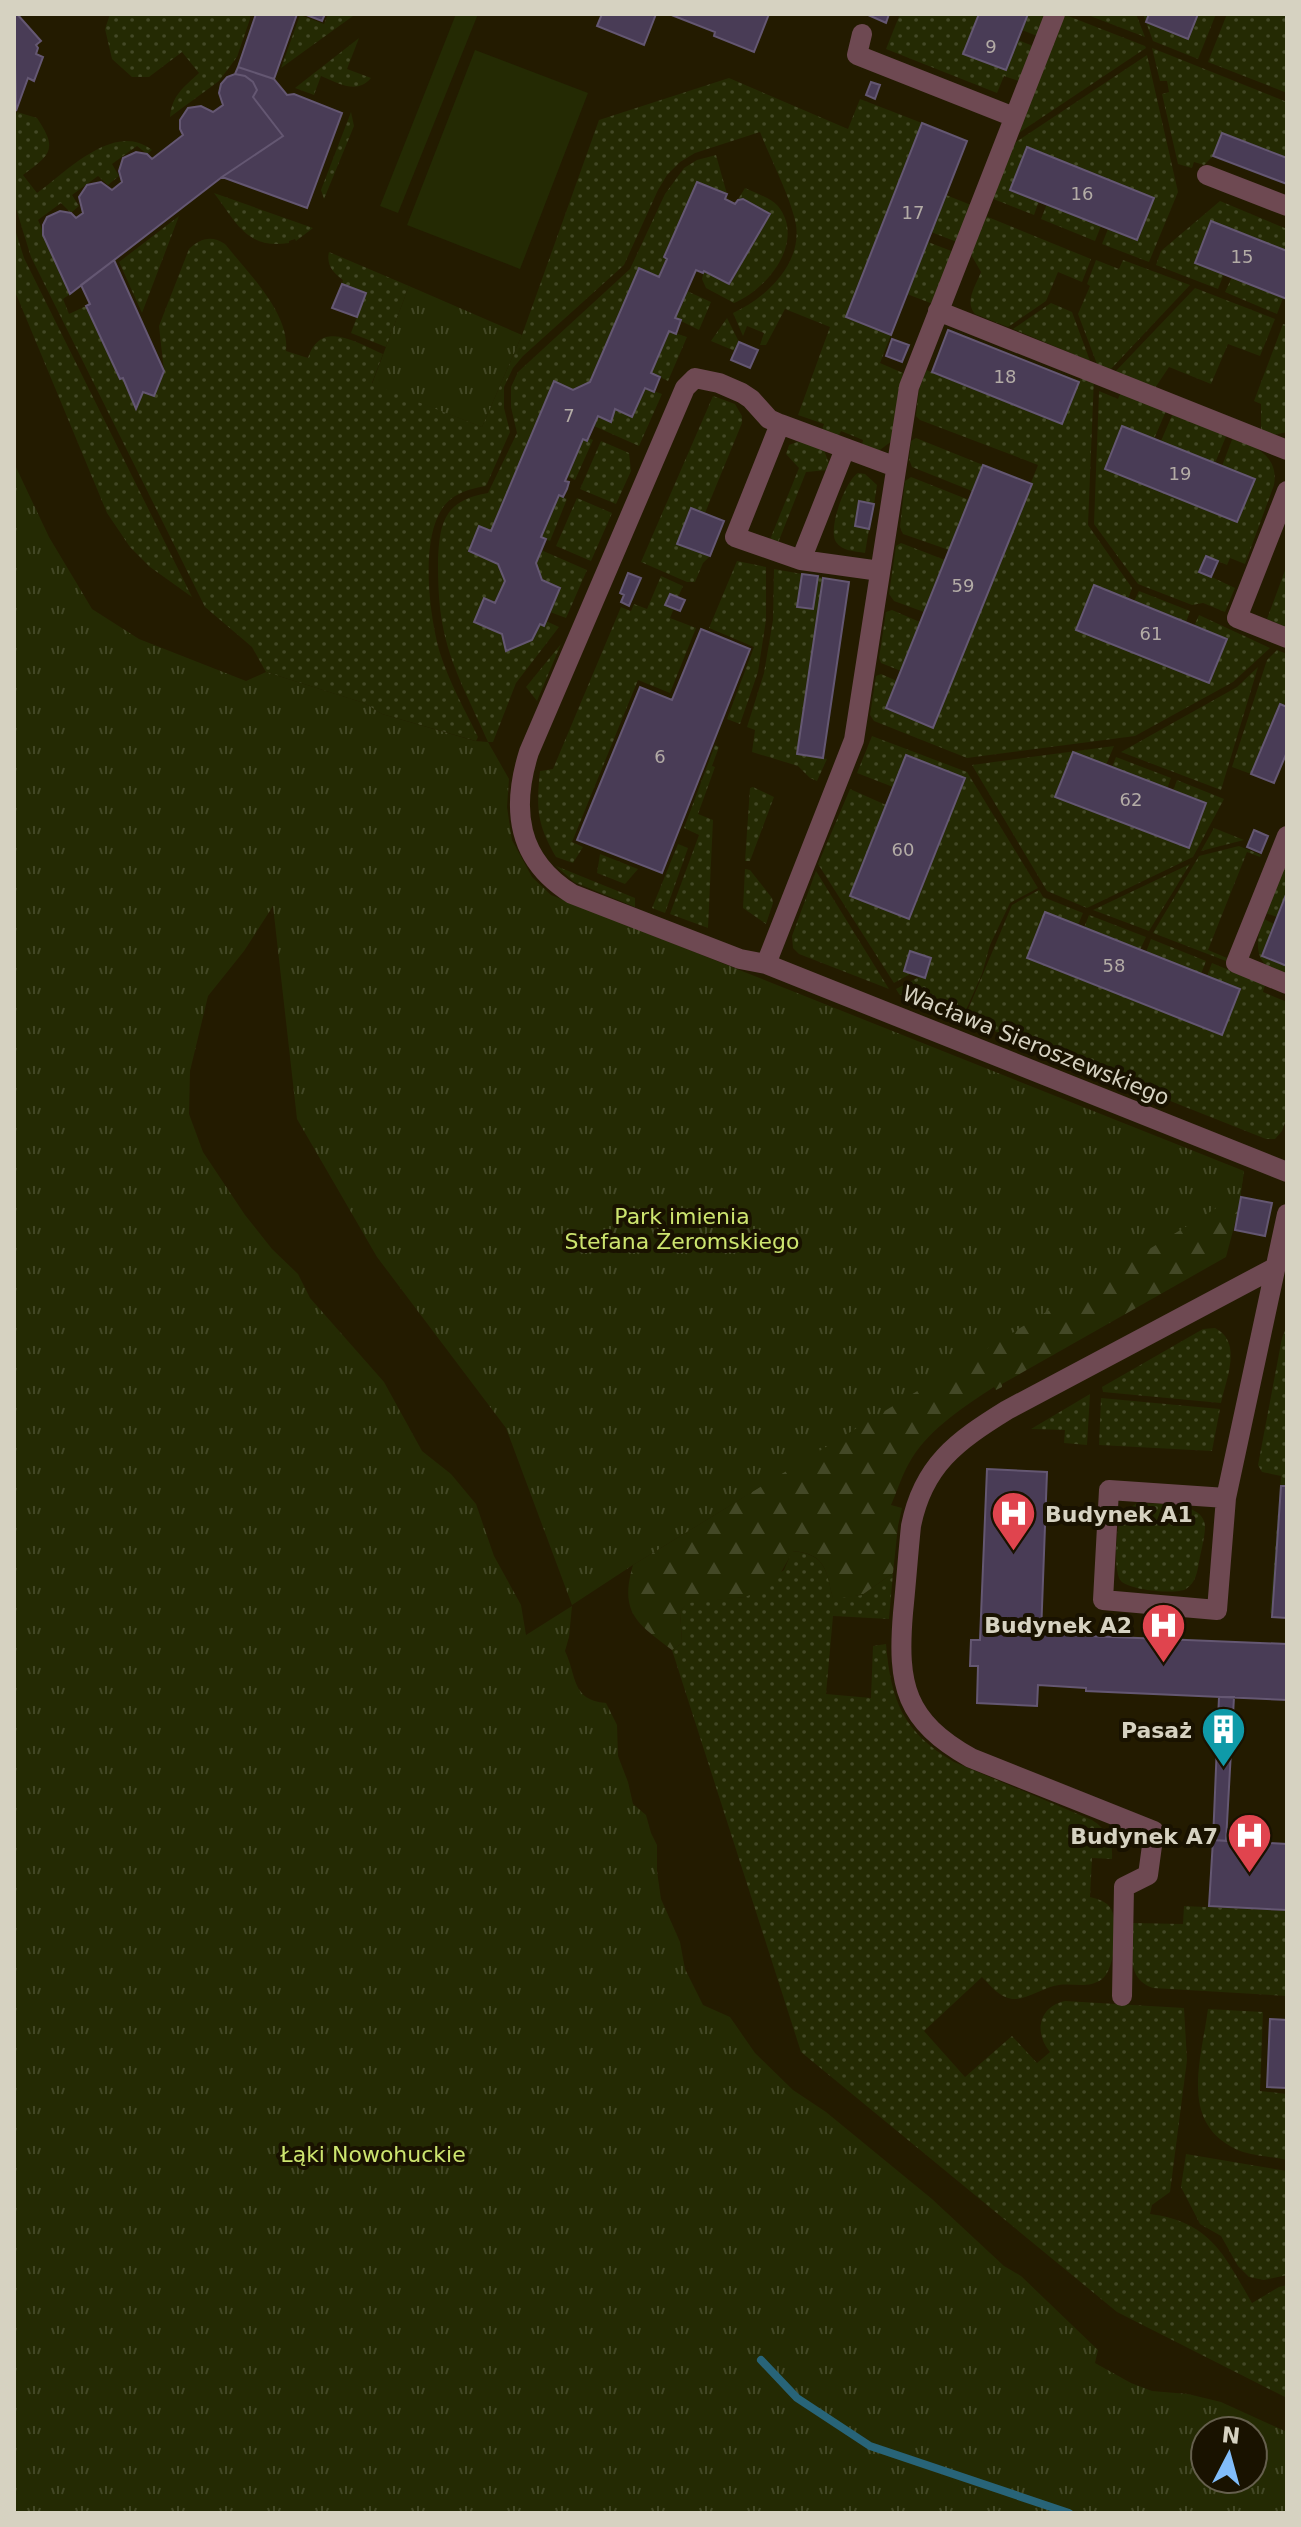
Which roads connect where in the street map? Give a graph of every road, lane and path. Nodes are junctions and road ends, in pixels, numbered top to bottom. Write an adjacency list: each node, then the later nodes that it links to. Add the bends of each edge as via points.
1 (1055, 14): 3 (street)
2 (862, 34): 3 (street, via 857,55)
3 (1014, 117): 6 (street)
4 (1207, 175): 5 (street)
5 (1287, 206)
6 (938, 311): 9 (street); 10 (street, via 909,387)
7 (780, 424): 8 (street); 12 (street, via 735,537); 16 (street, Wacława Sieroszewskiego, via 742,393 719,383 695,378 685,388 529,752 519,802 528,847 561,887 740,959)
8 (845, 449): 10 (street); 12 (street)
9 (1287, 450)
10 (896, 467): 13 (street)
11 (1287, 491): 14 (street, via 1237,618)
12 (801, 560): 13 (street)
13 (880, 571): 16 (street, via 854,740)
14 (1287, 638)
15 (1287, 836): 17 (street, via 1236,963)
16 (766, 964): 18 (street, Wacława Sieroszewskiego)
17 (1287, 984)
18 (1287, 1172)
19 (1287, 1214): 20 (street)
20 (1281, 1272): 21 (street); 22 (street, via 977,1429 939,1462 921,1491 911,1526 900,1657 906,1692 932,1732 971,1758 1154,1831 1148,1875 1124,1887)
21 (1226, 1498): 21 (street, via 1217,1610 1103,1600 1109,1490)
22 (1122, 1996)

